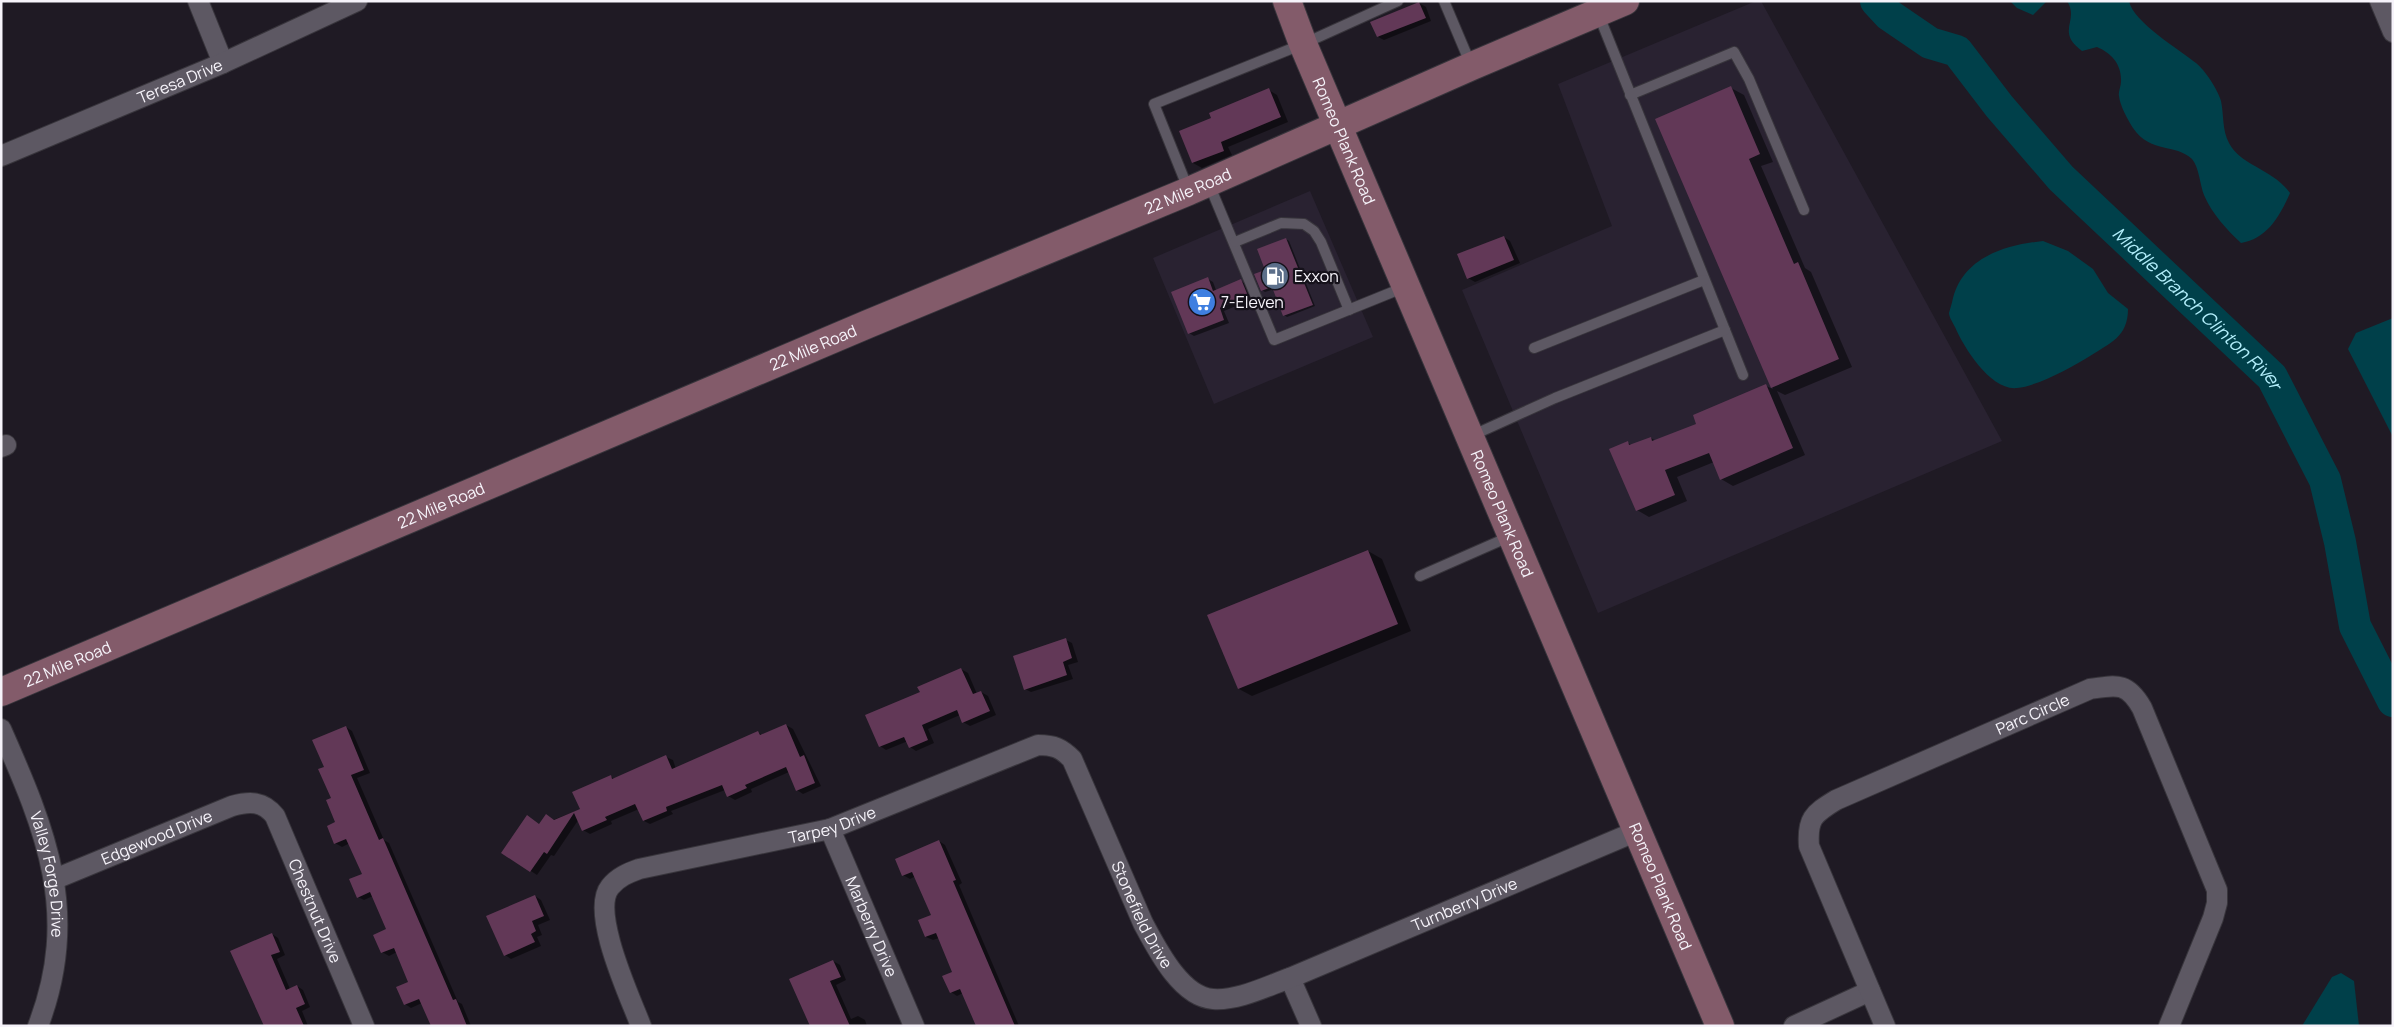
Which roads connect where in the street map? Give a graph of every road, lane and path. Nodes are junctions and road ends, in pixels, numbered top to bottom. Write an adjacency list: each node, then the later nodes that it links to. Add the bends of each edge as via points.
1 (198, 1): 11 (street)
2 (357, 1): 11 (street, Teresa Drive)
3 (1287, 1): 10 (street, Romeo Plank Road)
4 (1398, 1): 10 (lane)
5 (1444, 1): 12 (lane)
6 (1625, 1): 8 (street, 22 Mile Road)
7 (2380, 1): 9 (street)
8 (1598, 12): 12 (street, 22 Mile Road); 13 (lane)
9 (2393, 32)
10 (1302, 44): 14 (street, Romeo Plank Road); 16 (lane, via 1154,104)
11 (223, 63): 15 (street, Teresa Drive)
12 (1472, 66): 14 (street, 22 Mile Road)
13 (1630, 95): 17 (lane, via 1734,52 1749,79); 19 (lane)
14 (1338, 126): 16 (street, 22 Mile Road); 20 (street, Romeo Plank Road)
15 (1, 156)
16 (1199, 187): 18 (lane); 28 (street, 22 Mile Road, via 877,320)
17 (1804, 210)
18 (1234, 242): 21 (lane, via 1281,223 1304,224 1321,242); 21 (lane, via 1274,340)
19 (1704, 280): 22 (lane); 23 (lane)
20 (1407, 286): 21 (lane); 25 (street, Romeo Plank Road)
21 (1349, 310)
22 (1725, 330): 24 (lane); 25 (lane)
23 (1534, 348)
24 (1743, 375)
25 (1470, 436): 26 (street, Romeo Plank Road)
26 (1512, 536): 27 (lane); 33 (street, Romeo Plank Road)
27 (1420, 576)
28 (1, 692)
29 (1, 729): 34 (street, Valley Forge Drive, via 39,820)
30 (1051, 745): 32 (street, Tarpey Drive, via 1025,749); 35 (street, Stonefield Drive, via 1062,748 1072,759 1143,923 1161,954 1187,987 1203,998 1215,999 1246,993)
31 (259, 803): 34 (street, Edgewood Drive, via 232,806); 38 (street, Chestnut Drive, via 275,816)
32 (830, 828): 39 (street, Tarpey Drive, via 639,869 621,876 609,888 603,913); 40 (street, Marberry Drive)
33 (1637, 831): 35 (street, Turnberry Drive); 42 (street, Romeo Plank Road)
34 (55, 879): 37 (street, Valley Forge Drive, via 58,909 54,972)
35 (1290, 978): 41 (street)
36 (1870, 991): 43 (street); 44 (street, Parc Circle); 45 (street, Parc Circle, via 1809,846 1810,820 1836,800 2090,690 2123,687 2134,694 2142,708 2217,890 2213,918)
37 (38, 1026)
38 (364, 1026)
39 (641, 1026)
40 (914, 1026)
41 (1311, 1026)
42 (1720, 1026)
43 (1794, 1026)
44 (1884, 1026)
45 (2170, 1026)

